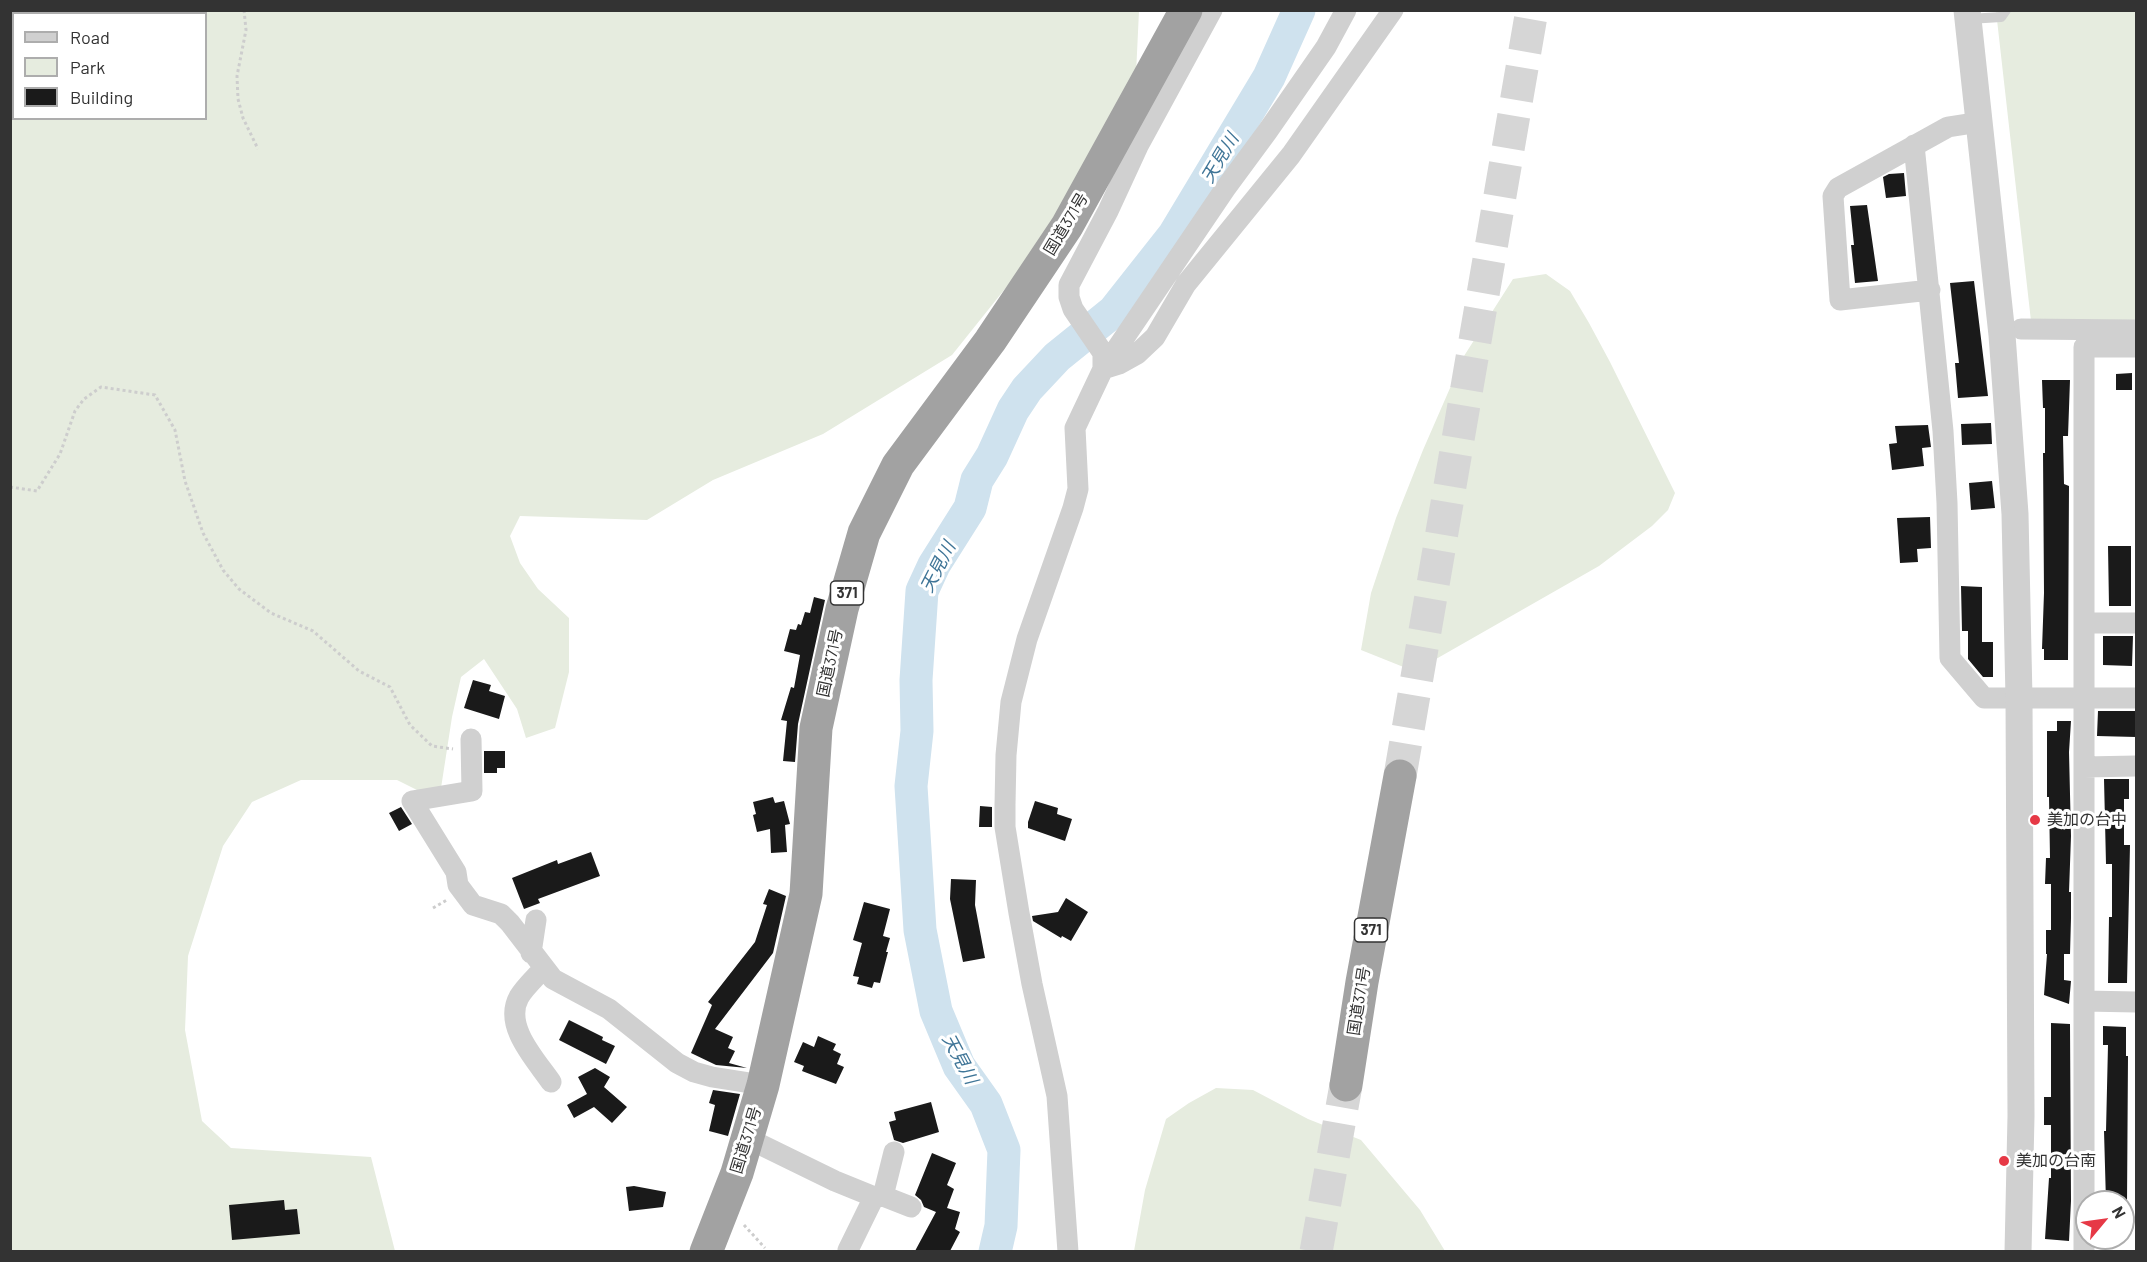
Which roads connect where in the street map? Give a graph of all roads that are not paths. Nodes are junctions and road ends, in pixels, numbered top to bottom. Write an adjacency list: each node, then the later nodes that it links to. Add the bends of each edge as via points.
1 (1186, 10): 28 (highway, 国道371号 / 371, via 1067,226 990,341 898,465 864,533 842,609 816,728 806,894)
2 (1212, 10): 13 (street, via 1069,285 1073,309)
3 (1346, 10): 13 (street, via 1326,47)
4 (1393, 10): 13 (street, via 1291,155 1186,284 1155,337 1119,364)
5 (2006, 10): 6 (lane, via 2001,17)
6 (1968, 15): 7 (street)
7 (1980, 122): 8 (street, via 1948,127); 16 (street, via 2015,514)
8 (1914, 145): 9 (street); 9 (street, via 1838,188 1833,196 1840,300)
9 (1930, 290): 16 (street, via 1947,503 1950,658 1984,698)
10 (2021, 329): 11 (street)
11 (2136, 330)
12 (2136, 347): 14 (street, via 2084,347)
13 (1103, 361): 36 (street, via 1076,429 1078,489 1027,639 1011,702 1006,755 1005,827 1032,984 1057,1096)
14 (2084, 623): 15 (street); 17 (street)
15 (2136, 623)
16 (2019, 698): 17 (street); 37 (street)
17 (2084, 698): 18 (street); 21 (street)
18 (2136, 698)
19 (471, 745): 24 (street, via 472,791 412,801 473,905 501,914)
20 (2136, 766): 21 (street)
21 (2084, 767): 25 (street)
22 (1400, 776): 29 (highway, 国道371号 / 371)
23 (536, 920): 24 (street)
24 (538, 960): 27 (street, via 518,998 514,1022); 28 (street, via 553,979 609,1009 677,1063 712,1077)
25 (2084, 1001): 26 (street); 38 (street)
26 (2136, 1002)
27 (551, 1082)
28 (763, 1085): 30 (highway, 国道371号 / 371)
29 (1346, 1085)
30 (747, 1138): 32 (street, via 825,1177); 35 (highway, 国道371号 / 371)
31 (894, 1152): 32 (street)
32 (879, 1196): 33 (street); 34 (street, via 864,1214)
33 (911, 1207)
34 (848, 1250)
35 (705, 1251)
36 (1068, 1251)
37 (2018, 1251)
38 (2084, 1251)

